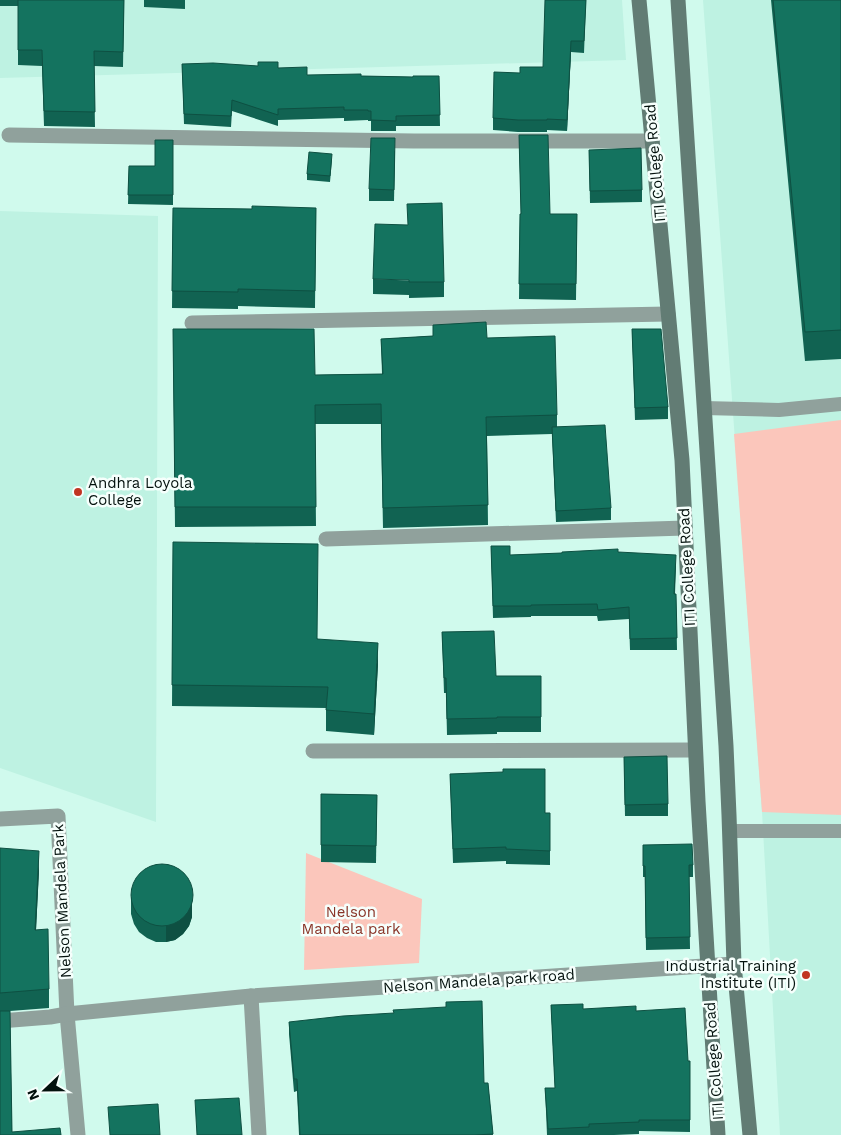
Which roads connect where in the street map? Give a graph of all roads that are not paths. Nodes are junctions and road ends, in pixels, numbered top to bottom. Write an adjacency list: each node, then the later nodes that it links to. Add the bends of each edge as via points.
1 (640, 0): 4 (street, ITI College Road)
2 (678, 0): 8 (street, ITI College Road)
3 (9, 135): 4 (street)
4 (652, 141): 5 (street, ITI College Road)
5 (668, 314): 6 (street); 9 (street, ITI College Road)
6 (192, 323)
7 (841, 404): 8 (lane, via 779,410)
8 (704, 408): 14 (street, ITI College Road)
9 (685, 528): 10 (street); 11 (street, ITI College Road)
10 (326, 539)
11 (695, 750): 12 (street); 17 (street, ITI College Road)
12 (313, 751)
13 (0, 820): 19 (street, Nelson Mandela Park, via 58,816)
14 (730, 831): 15 (lane); 16 (street, ITI College Road)
15 (841, 831)
16 (734, 964): 17 (street, Nelson Mandela park road); 24 (street, ITI College Road)
17 (708, 966): 18 (street, Nelson Mandela park road); 23 (street, ITI College Road)
18 (251, 996): 19 (street, Nelson Mandela park road); 22 (street)
19 (67, 1014): 20 (street, Nelson Mandela park road); 21 (street)
20 (0, 1021)
21 (78, 1135)
22 (259, 1135)
23 (718, 1135)
24 (750, 1135)

